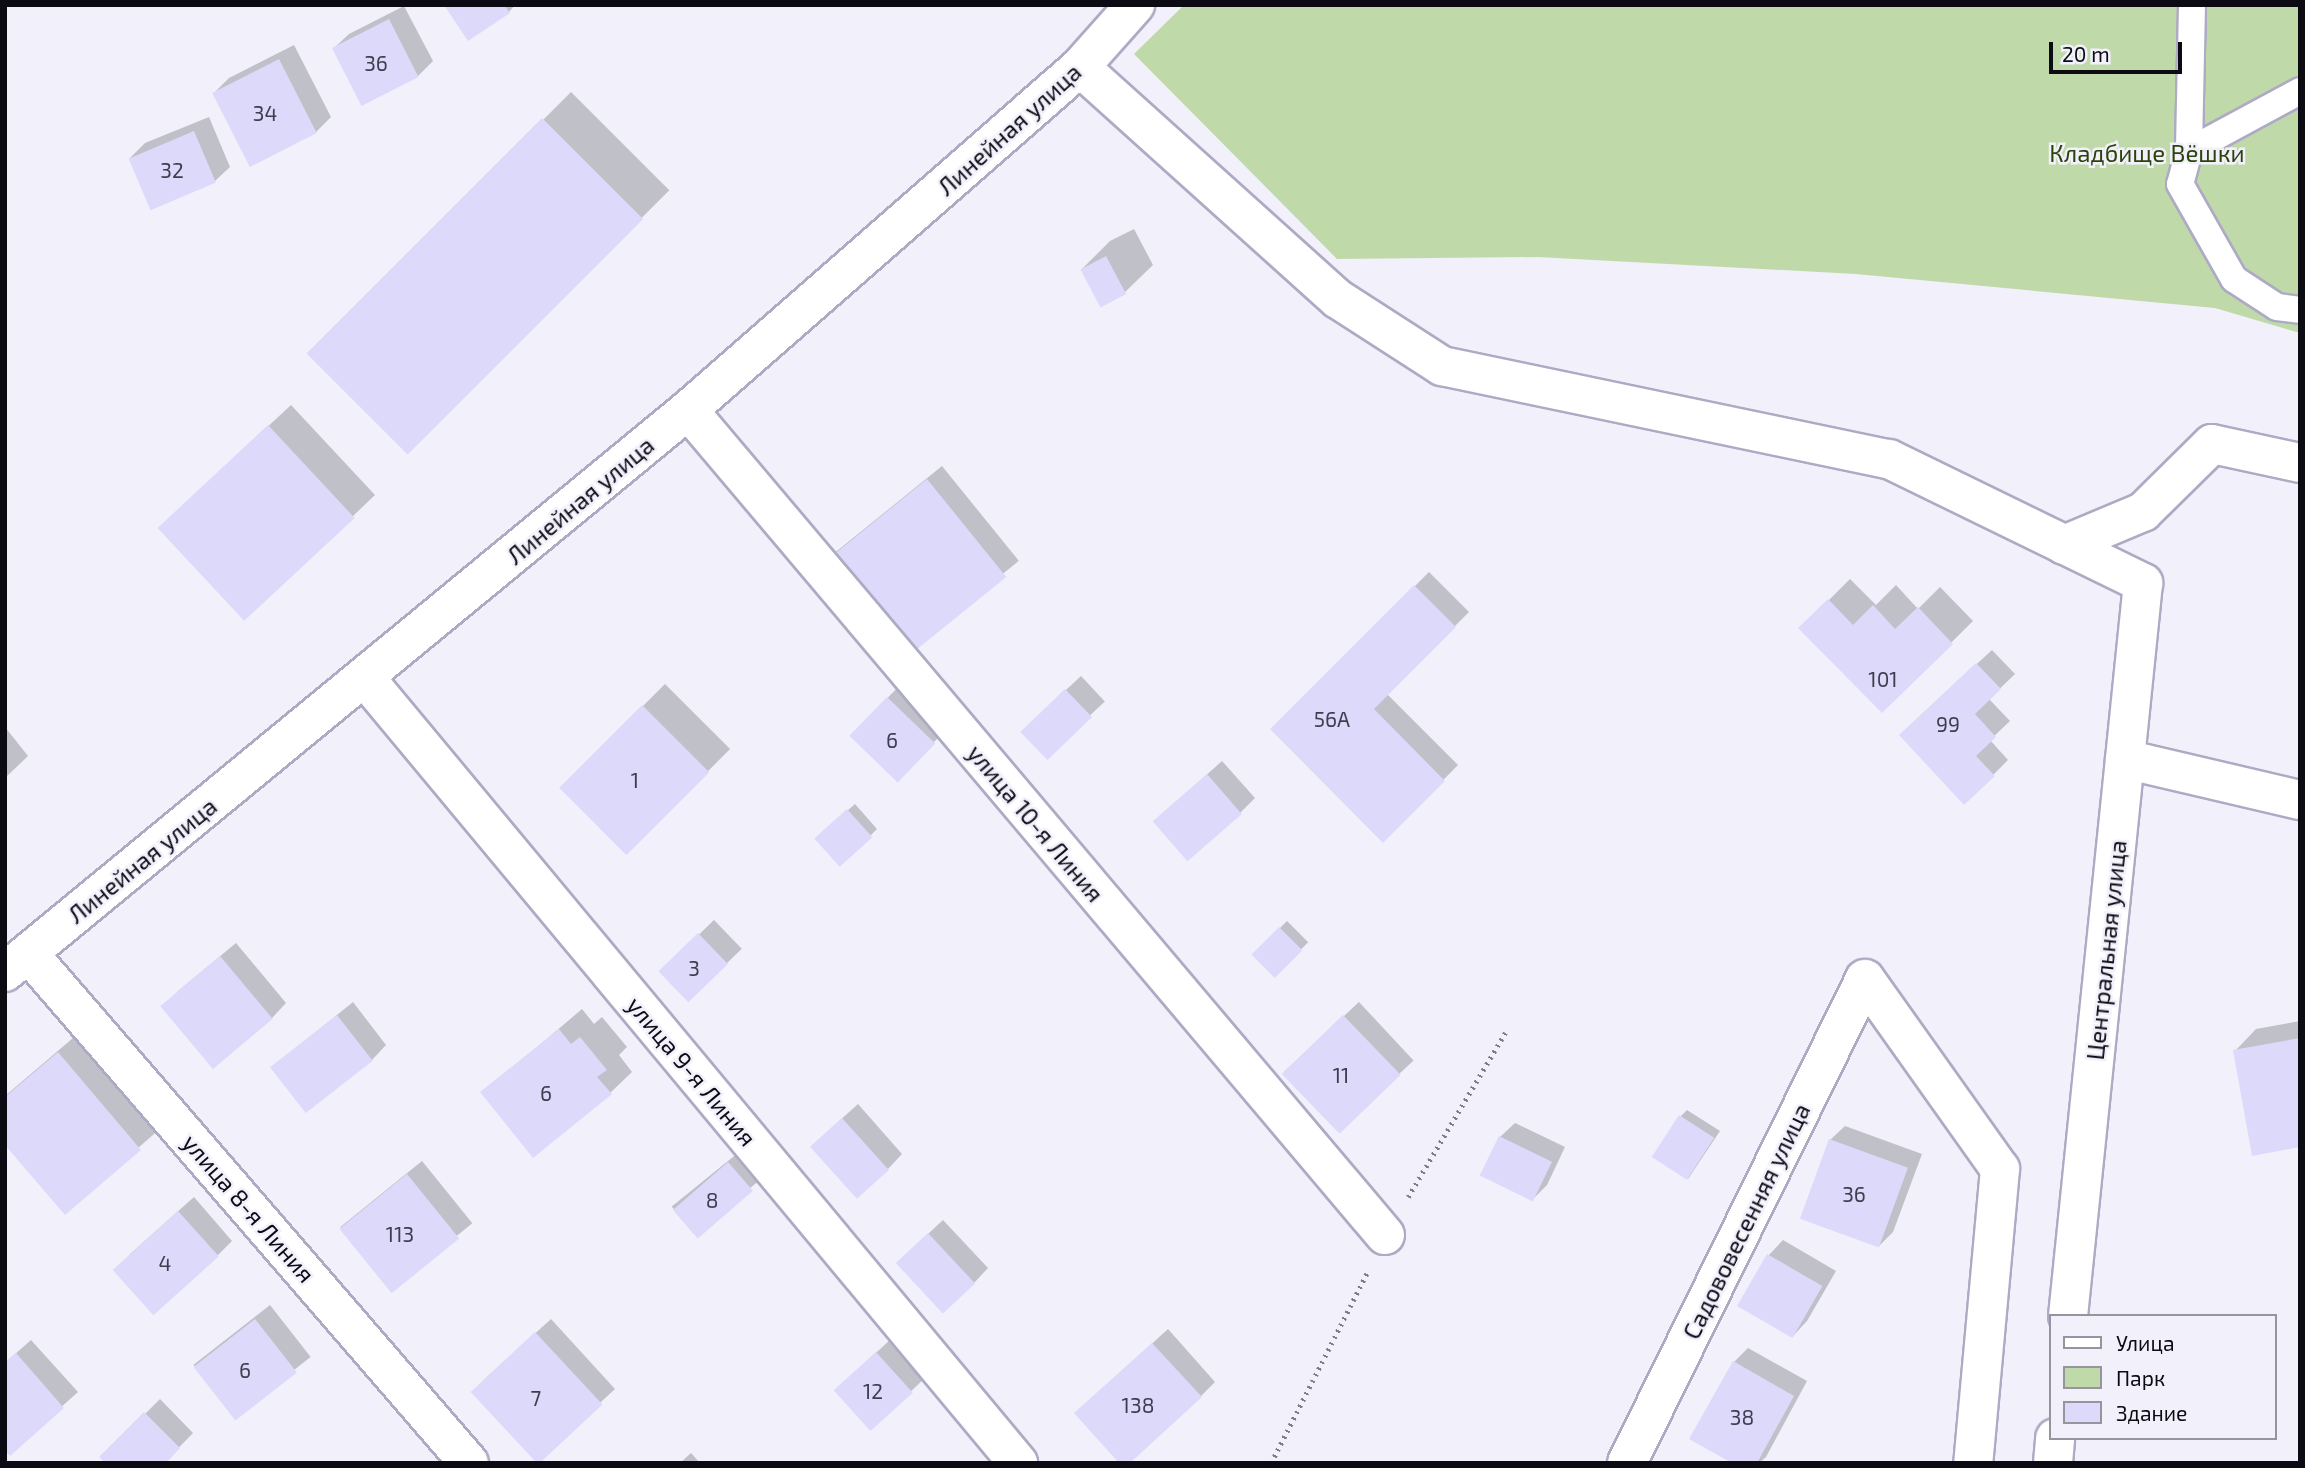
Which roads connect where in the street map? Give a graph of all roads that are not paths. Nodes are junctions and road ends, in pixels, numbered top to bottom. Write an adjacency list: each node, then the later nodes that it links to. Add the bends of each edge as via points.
1 (1135, 5): 3 (street, Линейная улица)
2 (2192, 5): 5 (lane)
3 (1080, 67): 7 (street, Линейная улица); 9 (street, via 1338,299 1443,366 1889,459)
4 (2300, 91): 5 (lane)
5 (2189, 151): 6 (lane, via 2180,184 2234,279 2277,307)
6 (2300, 310)
7 (688, 410): 10 (street, Линейная улица); 14 (street, улица 10-я Линия)
8 (2300, 463): 9 (street, via 2212,444 2143,512)
9 (2064, 545): 11 (street, Центральная улица, via 2143,583)
10 (366, 679): 13 (street, Линейная улица); 18 (street, улица 9-я Линия)
11 (2125, 759): 12 (street); 15 (street, Центральная улица)
12 (2300, 800)
13 (17, 963): 17 (street, улица 8-я Линия)
14 (1385, 1235)
15 (2068, 1314)
16 (2055, 1440): 21 (street)
17 (469, 1463)
18 (1018, 1463)
19 (1627, 1463): 20 (street, Садововесенняя улица, via 1865,979 2000,1169)
20 (1973, 1463)
21 (2053, 1463)

